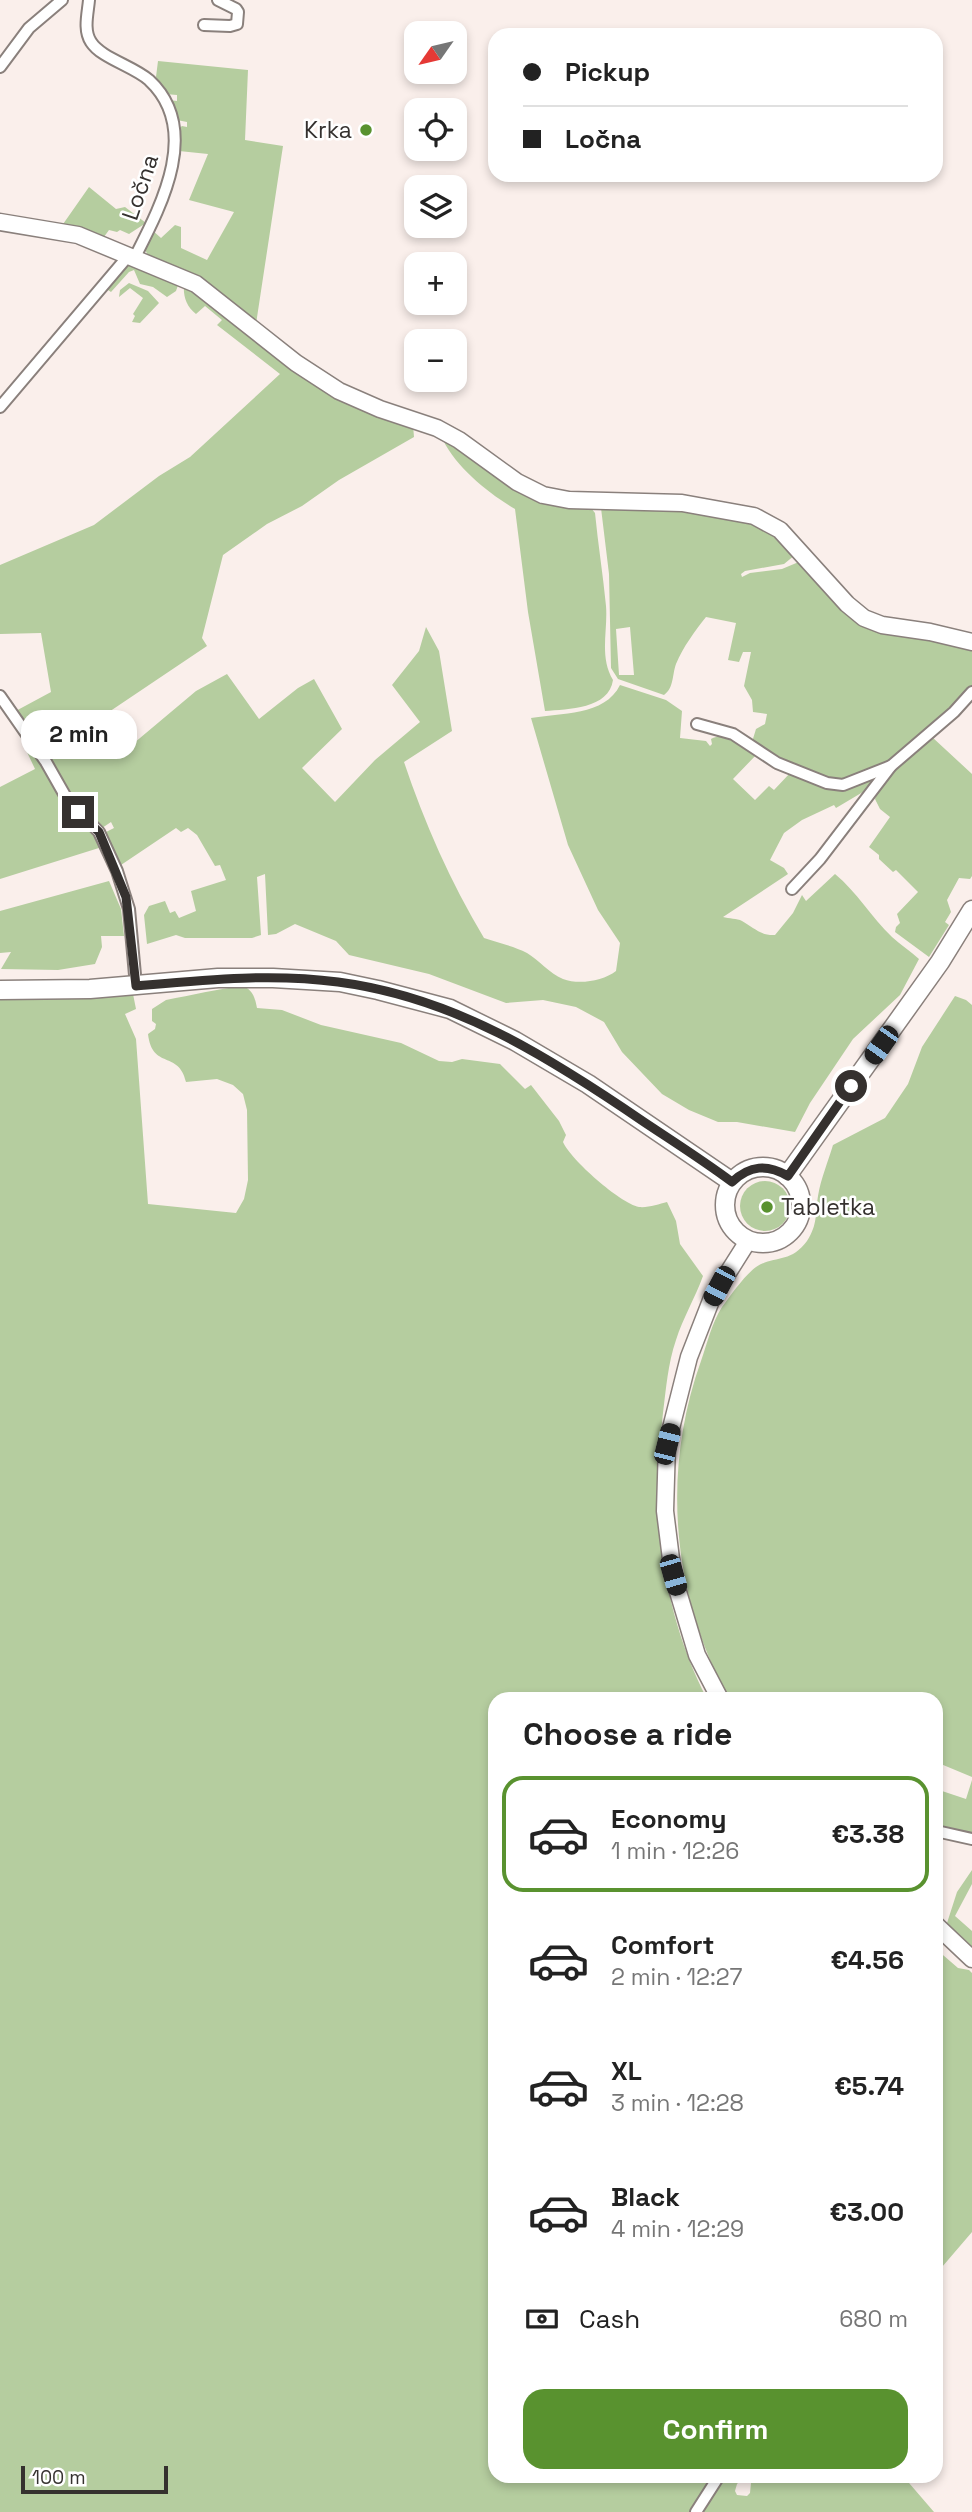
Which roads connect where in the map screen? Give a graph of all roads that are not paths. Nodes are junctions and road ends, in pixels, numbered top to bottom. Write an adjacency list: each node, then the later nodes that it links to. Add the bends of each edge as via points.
1 (62, 0): 5 (street, via 29,28)
2 (89, 0): 7 (street, Ločna, via 89,40 148,79 165,102 174,129 170,179 159,210)
3 (218, 0): 4 (street, via 236,9 237,23)
4 (204, 25)
5 (0, 67)
6 (0, 222): 7 (street, via 78,235)
7 (132, 256): 8 (street, Ločna); 9 (street, via 196,285 339,391 446,433 543,495 682,503 754,516 780,530 864,618)
8 (0, 407)
9 (972, 642)
10 (972, 692): 13 (street)
11 (0, 696): 16 (street, via 55,775 66,799 99,832 129,909)
12 (696, 724): 13 (street, via 733,734 777,763 827,783 843,785)
13 (891, 766): 14 (street)
14 (792, 889)
15 (972, 910): 18 (main road)
16 (136, 986): 17 (main road); 19 (main road, via 218,978 303,979 378,990 450,1009 588,1084)
17 (0, 990)
18 (788, 1176): 19 (main road, via 765,1167 753,1168); 20 (main road, via 800,1196 801,1209 792,1231 771,1243)
19 (732, 1182): 20 (main road, via 724,1203 726,1215 730,1226)
20 (748, 1241): 21 (street, via 712,1298 689,1356 667,1444 665,1511 673,1575 697,1656)
21 (716, 1692)
22 (943, 1833): 23 (street)
23 (972, 1839)
24 (943, 1932): 25 (street)
25 (972, 1959)
26 (715, 2483): 27 (street)
27 (696, 2512)

